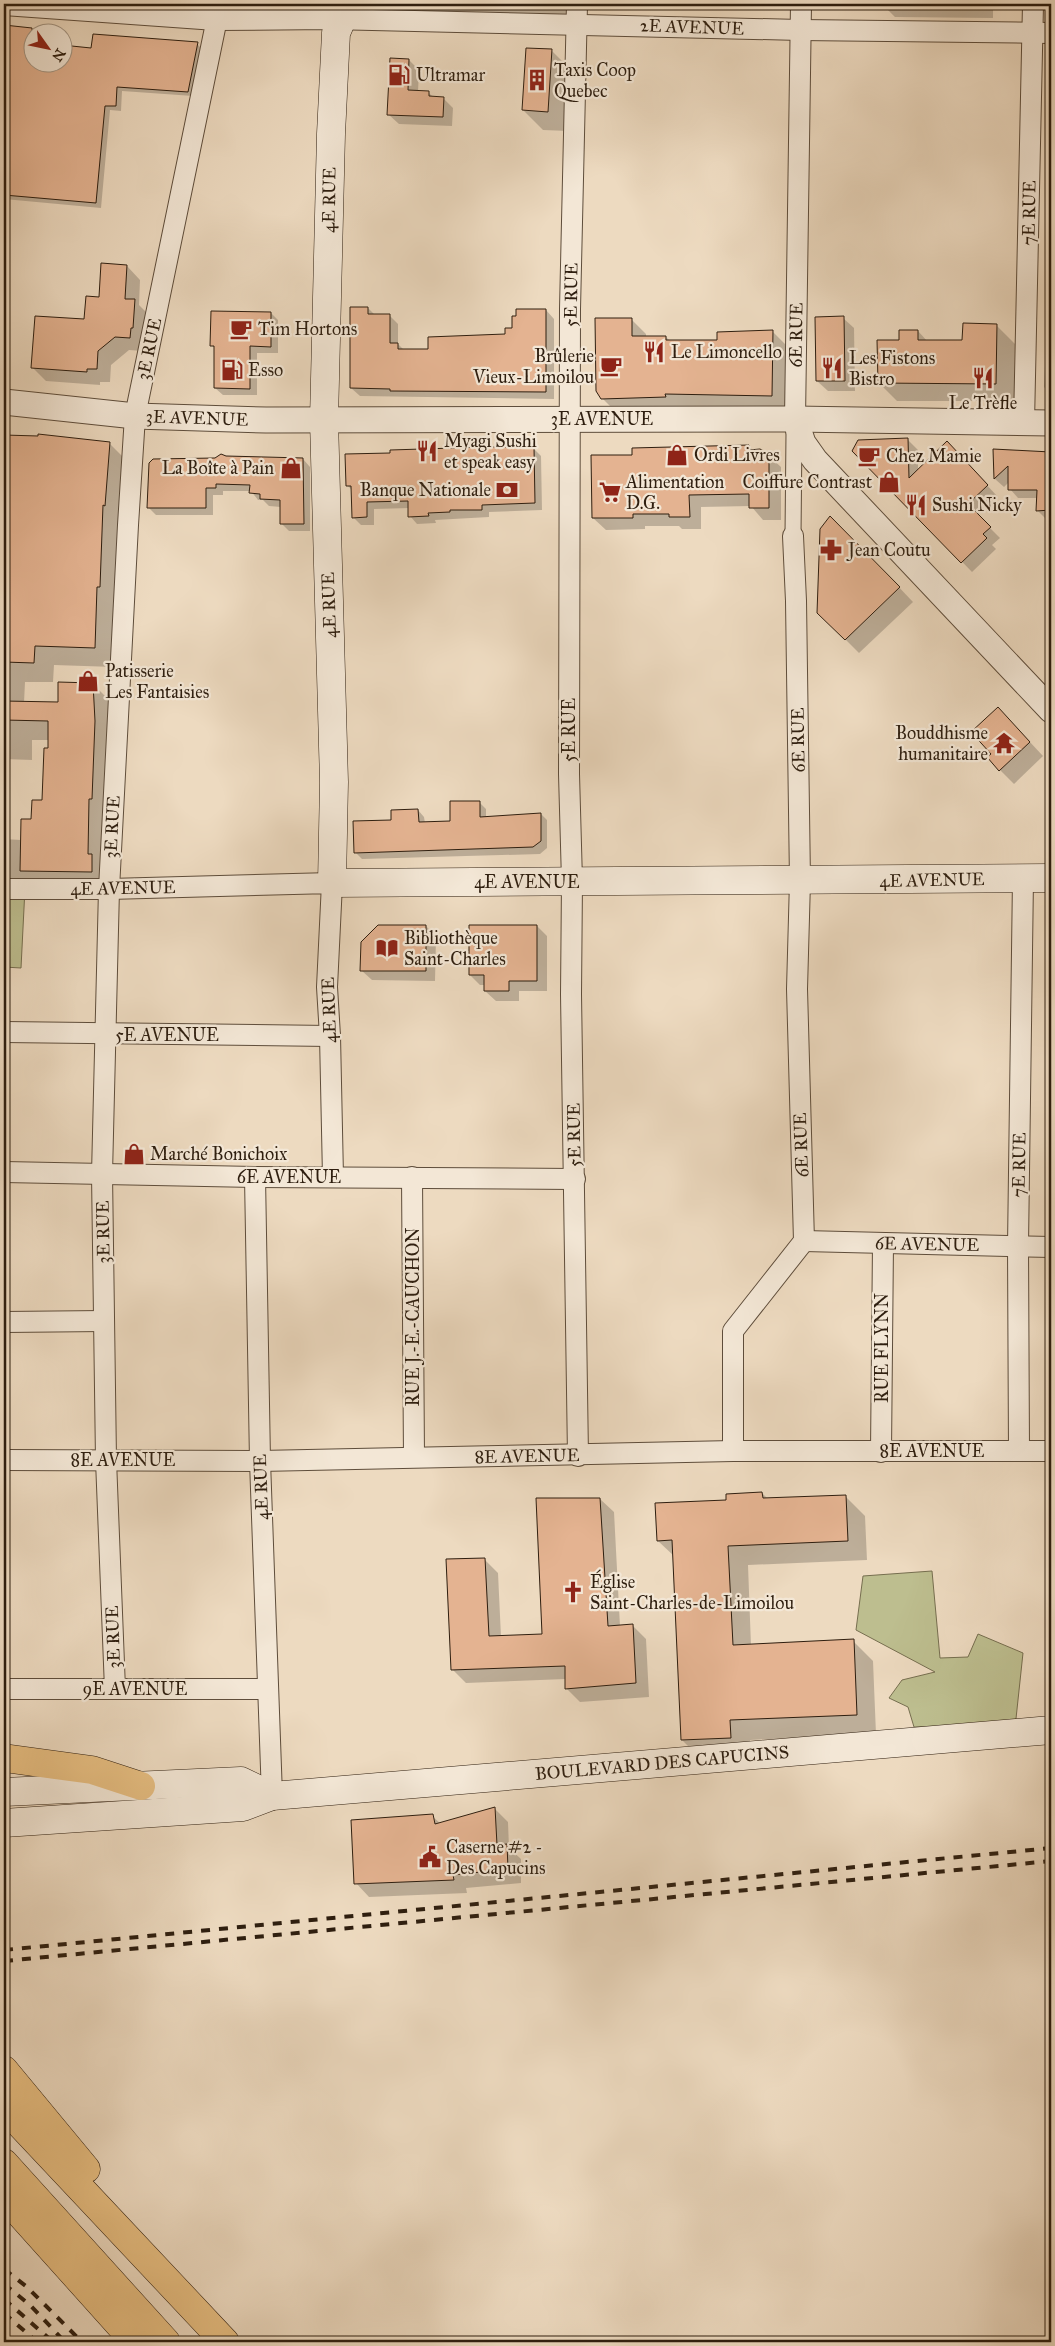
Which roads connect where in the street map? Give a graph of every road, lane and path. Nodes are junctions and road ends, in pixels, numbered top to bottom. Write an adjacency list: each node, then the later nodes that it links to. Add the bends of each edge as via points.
1 (801, 4): 7 (street, 6E RUE)
2 (1033, 4): 8 (street, 7E RUE)
3 (4, 5): 4 (street, 2E AVENUE)
4 (218, 12): 6 (street, 2E AVENUE); 10 (street, 3E RUE)
5 (576, 14): 6 (street, 2E AVENUE); 7 (street, 2E AVENUE); 13 (street, 5E RUE)
6 (336, 16): 12 (main road, 4E RUE)
7 (800, 30): 8 (street, 2E AVENUE); 11 (street, 6E RUE)
8 (1042, 33): 14 (street, 7E RUE)
9 (4, 402): 10 (street, 3E AVENUE)
10 (135, 416): 12 (street, 3E AVENUE); 24 (street, 3E RUE)
11 (795, 419): 13 (street, 3E AVENUE); 14 (street, 3E AVENUE); 16 (street, 6E RUE); 17 (street, via 803,443 815,460)
12 (324, 420): 13 (street, 3E AVENUE); 22 (main road, 4E RUE, via 334,782)
13 (570, 420): 20 (street, 5E RUE, via 568,774)
14 (1024, 423): 15 (street, 3E AVENUE)
15 (1051, 423)
16 (794, 536): 21 (street, 6E RUE)
17 (1051, 710)
18 (1023, 878): 19 (main road, 4E AVENUE); 21 (main road, 4E AVENUE); 36 (street, 7E RUE)
19 (1051, 878)
20 (572, 881): 21 (main road, 4E AVENUE); 22 (main road, 4E AVENUE); 33 (street, 5E RUE)
21 (800, 881): 34 (street, 6E RUE, via 796,989)
22 (332, 883): 24 (street, 4E AVENUE); 27 (street, 4E RUE, via 326,987)
23 (4, 889): 24 (street, 4E AVENUE)
24 (109, 889): 26 (street, 3E RUE)
25 (4, 1032): 26 (street, 5E AVENUE)
26 (104, 1035): 27 (street, 5E AVENUE); 29 (street, 3E RUE)
27 (330, 1036): 31 (street, 4E RUE)
28 (4, 1172): 29 (street, 6E AVENUE)
29 (102, 1174): 30 (street, 6E AVENUE); 38 (street, 3E RUE)
30 (254, 1177): 31 (street, 6E AVENUE); 48 (street, 4E RUE)
31 (333, 1177): 32 (street, 6E AVENUE)
32 (412, 1177): 33 (street, 6E AVENUE); 45 (street, RUE J.-E.-CAUCHON)
33 (575, 1179): 44 (street, 5E RUE)
34 (804, 1241): 35 (street, 6E AVENUE); 40 (street, via 733,1331)
35 (883, 1243): 36 (street, 6E AVENUE); 43 (street, RUE FLYNN)
36 (1018, 1246): 37 (street, 6E AVENUE); 41 (street, 7E RUE)
37 (1051, 1247)
38 (104, 1321): 39 (street); 47 (street, 3E RUE)
39 (4, 1322)
40 (733, 1451): 43 (street, 8E AVENUE); 44 (street, 8E AVENUE)
41 (1019, 1451): 42 (street, 8E AVENUE); 43 (street, 8E AVENUE)
42 (1051, 1451)
43 (881, 1452)
44 (578, 1456): 45 (street, 8E AVENUE)
45 (414, 1457): 48 (street, 8E AVENUE)
46 (4, 1460): 47 (street, 8E AVENUE)
47 (106, 1460): 48 (street, 8E AVENUE); 50 (street, 3E RUE)
48 (260, 1461): 51 (street, 4E RUE)
49 (4, 1689): 50 (street, 9E AVENUE)
50 (115, 1689): 51 (street, 9E AVENUE)
51 (267, 1689): 56 (street, 4E RUE)
52 (1051, 1730): 56 (main road, BOULEVARD DES CAPUCINS)
53 (4, 1758): 54 (highway, via 92,1770)
54 (141, 1786): 55 (main road); 56 (main road, via 241,1781)
55 (4, 1792)
56 (272, 1796): 57 (main road, BOULEVARD DES CAPUCINS, via 243,1807)
57 (4, 1823)
58 (4, 2070): 64 (highway, via 150,2245)
59 (4, 2107): 64 (highway)
60 (4, 2163): 66 (highway)
61 (4, 2196): 63 (highway)
62 (4, 2215): 63 (highway)
63 (83, 2283): 65 (highway)
64 (206, 2321): 67 (highway)
65 (135, 2342)
66 (166, 2342)
67 (225, 2342)

